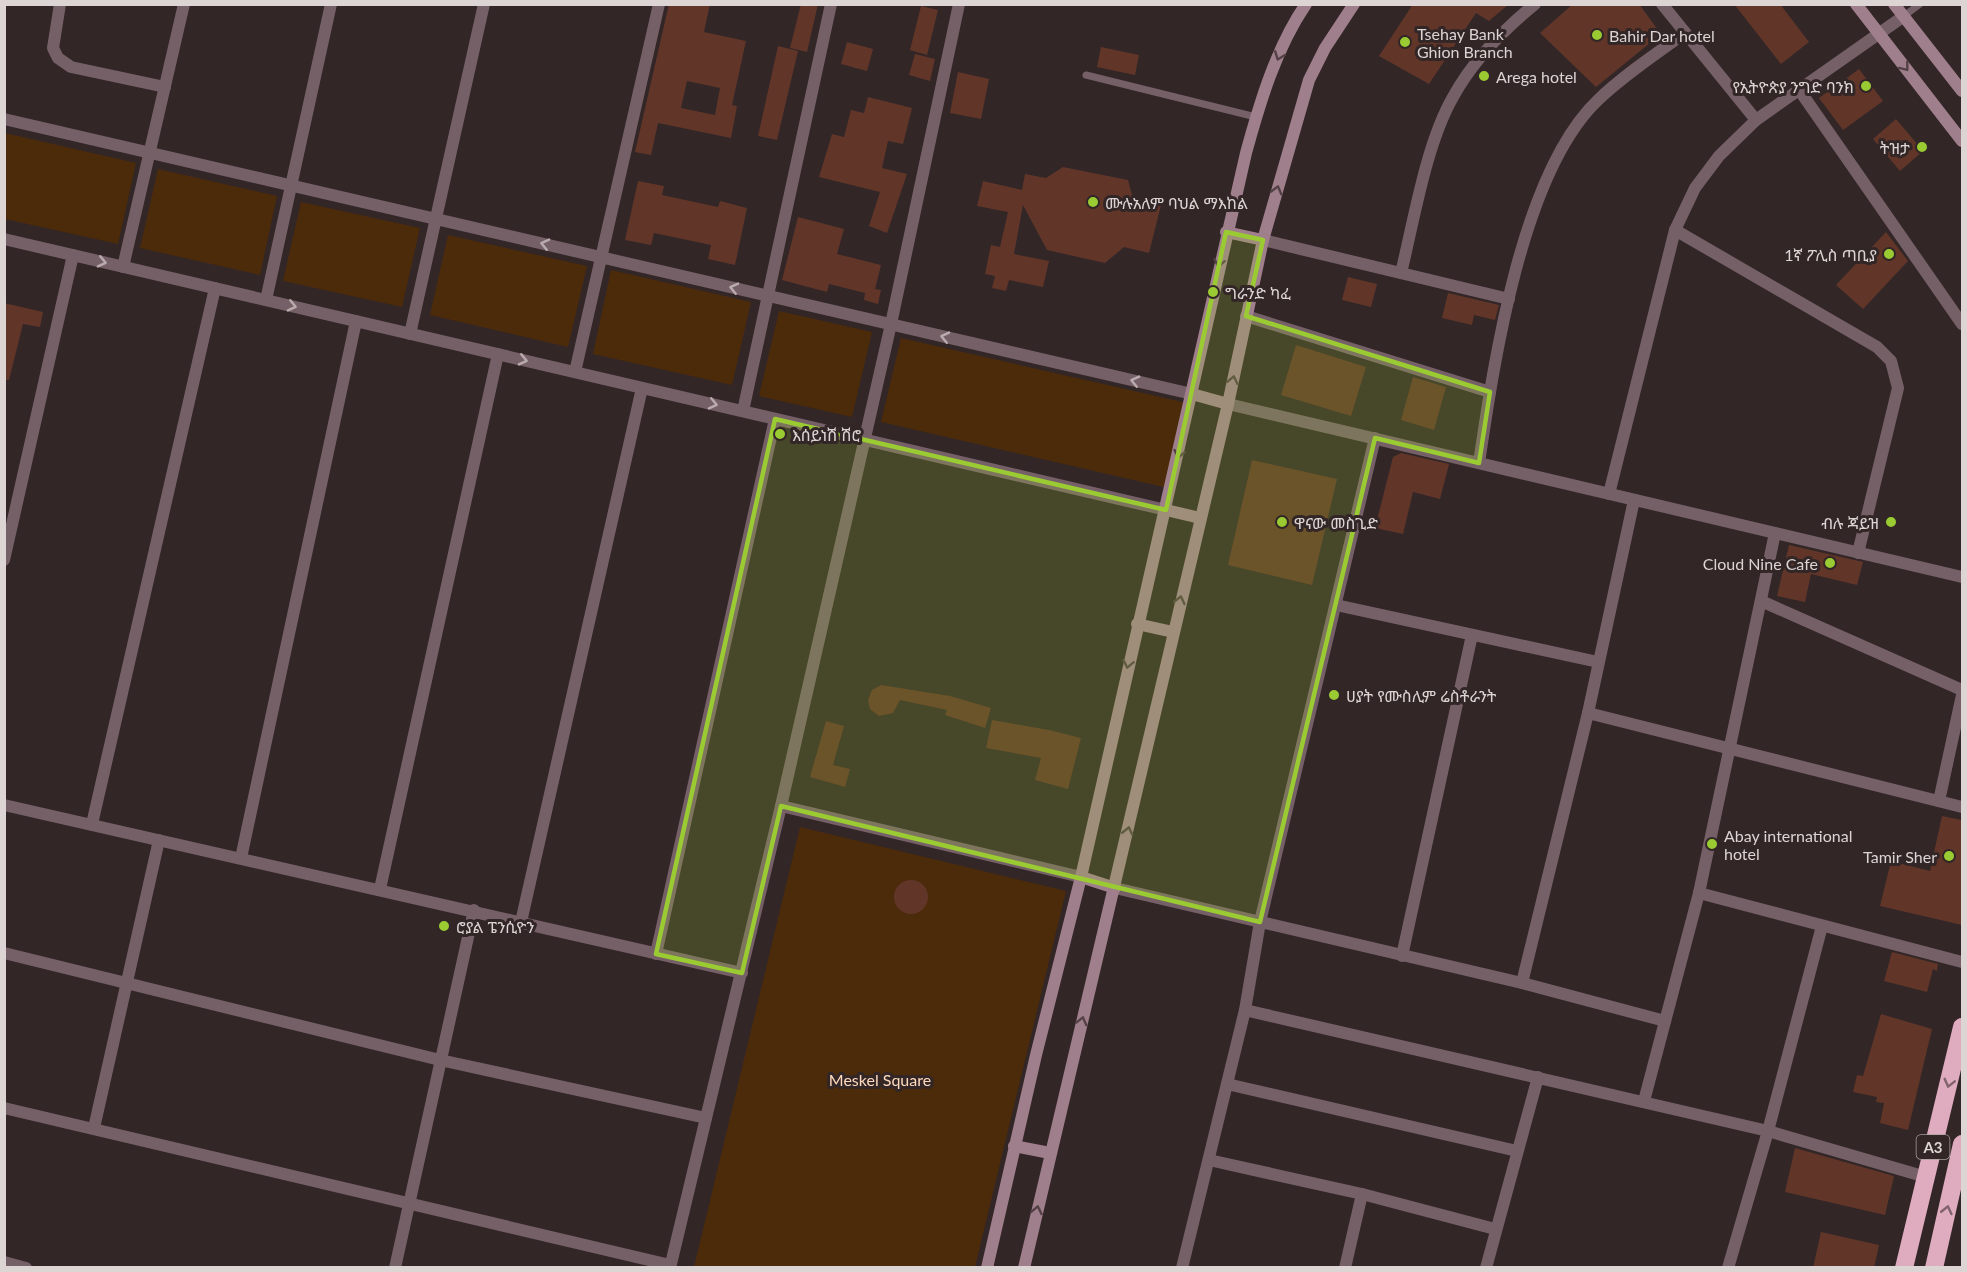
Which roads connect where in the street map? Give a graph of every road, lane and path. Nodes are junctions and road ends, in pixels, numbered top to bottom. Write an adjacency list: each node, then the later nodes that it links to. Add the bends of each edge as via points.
1 (60, 4): 19 (street, via 52,48 58,58 71,67)
2 (184, 4): 19 (street)
3 (331, 4): 27 (street)
4 (484, 4): 28 (street)
5 (659, 4): 34 (street)
6 (831, 4): 38 (street)
7 (959, 4): 43 (street)
8 (1306, 4): 22 (street, one-way to 22, via 1284,43)
9 (1354, 4): 32 (street, one-way to 9, via 1309,80)
10 (1535, 4): 36 (street, via 1510,24 1476,62 1452,98 1432,149)
11 (1662, 4): 16 (street)
12 (1856, 4): 17 (street)
13 (1894, 4): 15 (street)
14 (1920, 4): 15 (lane)
15 (1904, 16): 17 (street); 21 (street)
16 (1685, 33): 24 (street); 39 (street, via 1597,100 1566,141 1541,190)
17 (1880, 34): 20 (street); 25 (street, one-way to 25)
18 (1086, 75): 22 (lane)
19 (165, 87): 26 (street)
20 (1800, 91): 24 (street); 44 (street)
21 (1962, 91)
22 (1256, 117): 30 (street)
23 (4, 118): 26 (street)
24 (1756, 120): 29 (street, via 1719,156 1695,188)
25 (1962, 141)
26 (148, 152): 27 (street); 35 (street)
27 (293, 185): 28 (street); 40 (street)
28 (436, 219): 34 (street, one-way to 28); 45 (street)
29 (1676, 230): 57 (street); 62 (street, via 1877,346 1891,362 1898,388)
30 (1226, 232): 32 (street); 50 (street, one-way to 50)
31 (4, 239): 33 (street)
32 (1263, 240): 36 (street); 41 (street)
33 (73, 255): 35 (street, one-way to 35); 63 (street)
34 (603, 257): 38 (street, one-way to 34); 47 (street)
35 (123, 267): 37 (street)
36 (1401, 273): 39 (street)
37 (215, 288): 40 (street); 78 (street)
38 (768, 296): 43 (street); 52 (street)
39 (1509, 299): 49 (street)
40 (266, 300): 42 (street, one-way to 42)
41 (1246, 316): 49 (street); 51 (street, one-way to 41)
42 (356, 321): 45 (street); 80 (street)
43 (891, 324): 50 (street, one-way to 43); 55 (street)
44 (1962, 324)
45 (410, 334): 46 (street)
46 (498, 354): 47 (street, one-way to 47); 83 (street)
47 (575, 372): 48 (street)
48 (642, 388): 52 (street, one-way to 52); 86 (street)
49 (1490, 392): 56 (street)
50 (1192, 394): 51 (street); 59 (street, one-way to 59)
51 (1228, 404): 54 (street); 60 (street)
52 (743, 411): 53 (street)
53 (775, 419): 55 (street); 90 (street)
54 (1375, 438): 56 (street); 66 (street)
55 (865, 440): 59 (street); 76 (street)
56 (1479, 463): 57 (street)
57 (1609, 494): 58 (street)
58 (1634, 500): 61 (street); 70 (street)
59 (1166, 510): 60 (street); 67 (street)
60 (1200, 518): 68 (street, one-way to 60)
61 (1775, 533): 62 (street); 65 (street)
62 (1858, 552): 64 (street)
63 (4, 560)
64 (1962, 577)
65 (1761, 601): 71 (street); 73 (street)
66 (1336, 605): 69 (street); 87 (street)
67 (1137, 624): 68 (street); 81 (street, one-way to 81)
68 (1173, 632): 82 (street, one-way to 68)
69 (1472, 635): 70 (street); 91 (street)
70 (1598, 662): 72 (street)
71 (1962, 693): 74 (street)
72 (1588, 713): 73 (street); 94 (street)
73 (1730, 750): 74 (street); 84 (street)
74 (1939, 801): 77 (street)
75 (4, 805): 78 (street)
76 (781, 806): 81 (street); 93 (street)
77 (1962, 807)
78 (92, 824): 79 (street)
79 (159, 840): 80 (street); 95 (street)
80 (241, 858): 83 (street)
81 (1082, 877): 82 (street); 108 (street)
82 (1114, 888): 87 (street); 110 (street, one-way to 82)
83 (380, 889): 85 (street)
84 (1699, 893): 88 (street); 97 (street)
85 (474, 910): 86 (street); 99 (street)
86 (521, 922): 90 (street)
87 (1260, 922): 91 (street); 96 (street)
88 (1822, 926): 92 (street); 106 (street)
89 (4, 953): 95 (street)
90 (656, 954): 93 (street)
91 (1402, 956): 94 (street)
92 (1962, 962)
93 (742, 972): 104 (street)
94 (1522, 983): 97 (street)
95 (126, 984): 99 (street); 105 (street)
96 (1245, 1010): 100 (street); 101 (street)
97 (1665, 1021): 102 (street)
98 (1962, 1027): 112 (highway, A3, one-way to 112)
99 (440, 1060): 104 (street); 114 (street)
100 (1538, 1077): 102 (street); 109 (street)
101 (1227, 1084): 109 (street); 111 (street)
102 (1644, 1101): 106 (street)
103 (4, 1108): 105 (street)
104 (706, 1118): 117 (street)
105 (94, 1128): 114 (street)
106 (1768, 1131): 112 (street); 125 (street)
107 (1962, 1144): 127 (highway, A3, one-way to 107)
108 (1014, 1146): 110 (street); 120 (street)
109 (1517, 1151): 115 (street)
110 (1050, 1154): 121 (street, one-way to 110)
111 (1209, 1160): 113 (street); 122 (street)
112 (1926, 1177): 126 (highway, A3)
113 (1362, 1194): 115 (street); 123 (street)
114 (410, 1203): 117 (street); 119 (street)
115 (1495, 1229): 124 (street)
116 (4, 1262): 118 (street)
117 (670, 1266)
118 (26, 1268)
119 (395, 1268)
120 (987, 1268)
121 (1024, 1268)
122 (1182, 1268)
123 (1345, 1268)
124 (1486, 1268)
125 (1728, 1268)
126 (1904, 1268)
127 (1934, 1268)

